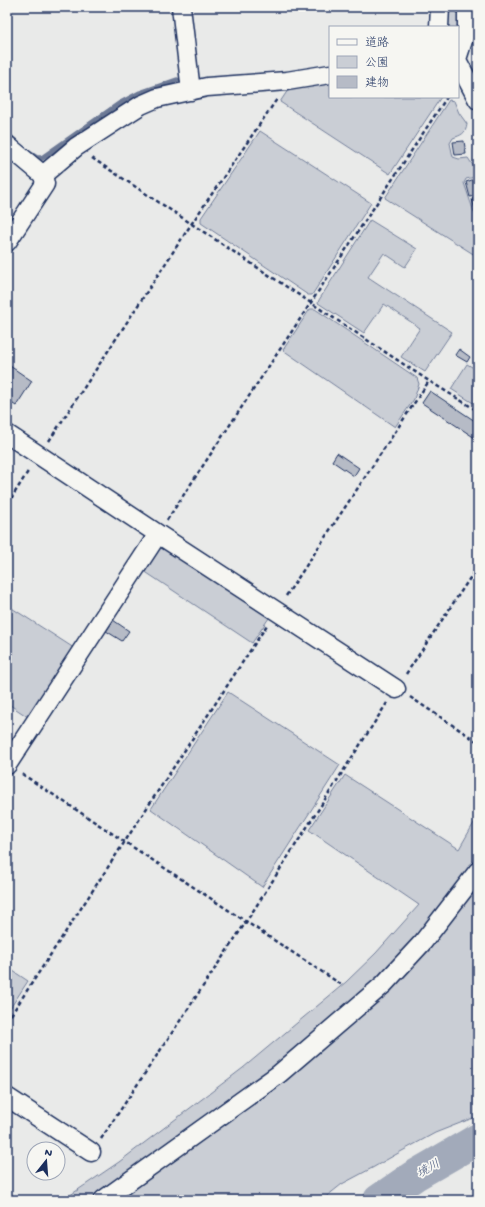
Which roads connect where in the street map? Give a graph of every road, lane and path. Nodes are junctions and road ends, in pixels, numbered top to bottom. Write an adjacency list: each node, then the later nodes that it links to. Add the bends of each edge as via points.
1 (181, 7): 9 (street)
2 (440, 7): 4 (street)
3 (467, 7): 5 (street, via 467,28)
4 (439, 26)
5 (459, 53)
6 (459, 64): 11 (street)
7 (329, 74): 8 (street)
8 (287, 81): 9 (street, via 207,87); 15 (path)
9 (191, 91): 13 (street, via 158,98 141,105)
10 (446, 98): 17 (path)
11 (478, 100)
12 (7, 145): 14 (street)
13 (76, 147): 14 (street); 15 (path)
14 (43, 175): 16 (street, via 45,184)
15 (192, 223): 17 (path); 21 (path)
16 (7, 242)
17 (311, 302): 18 (path); 23 (path)
18 (429, 381): 19 (path); 25 (path)
19 (478, 412)
20 (7, 434): 21 (street)
21 (39, 455): 22 (path); 23 (street)
22 (7, 505)
23 (158, 534): 25 (street); 28 (street)
24 (478, 566): 26 (path)
25 (276, 611): 26 (street); 29 (path)
26 (396, 689): 27 (path); 31 (path)
27 (478, 742)
28 (7, 765): 29 (path)
29 (125, 842): 31 (path); 33 (path)
30 (478, 871): 36 (street, via 423,942 384,984 279,1074)
31 (246, 922): 32 (path); 35 (path)
32 (342, 985)
33 (7, 1021)
34 (7, 1097): 35 (street)
35 (91, 1152)
36 (103, 1200)

